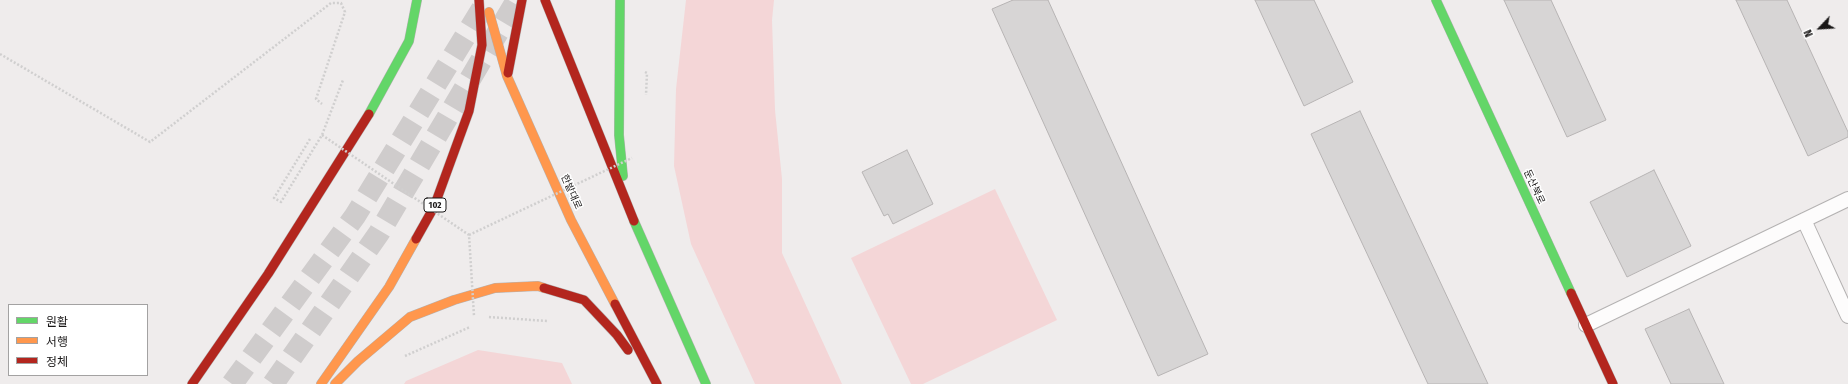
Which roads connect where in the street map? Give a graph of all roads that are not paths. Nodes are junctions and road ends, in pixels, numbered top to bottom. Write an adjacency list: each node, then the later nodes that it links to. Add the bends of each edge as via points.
1 (417, 0): 14 (main road, via 409,40 378,100 268,274)
2 (479, 0): 15 (main road, 102, via 482,45 469,111 434,207 389,287)
3 (485, 0): 8 (main road, 한밭대로)
4 (522, 0): 8 (main road)
5 (545, 0): 10 (main road)
6 (620, 0): 10 (main road, via 619,135)
7 (1436, 0): 13 (main road, 둔산북로)
8 (507, 76): 18 (main road, 한밭대로, via 571,220)
9 (1848, 199): 11 (lane)
10 (626, 203): 19 (main road)
11 (1804, 220): 12 (lane); 13 (lane)
12 (1848, 316)
13 (1586, 325): 20 (main road, 둔산북로)
14 (192, 384)
15 (321, 384)
16 (335, 384): 17 (main road, via 410,317 495,288 538,286 584,300 617,335)
17 (652, 384)
18 (657, 384)
19 (706, 384)
20 (1613, 384)

